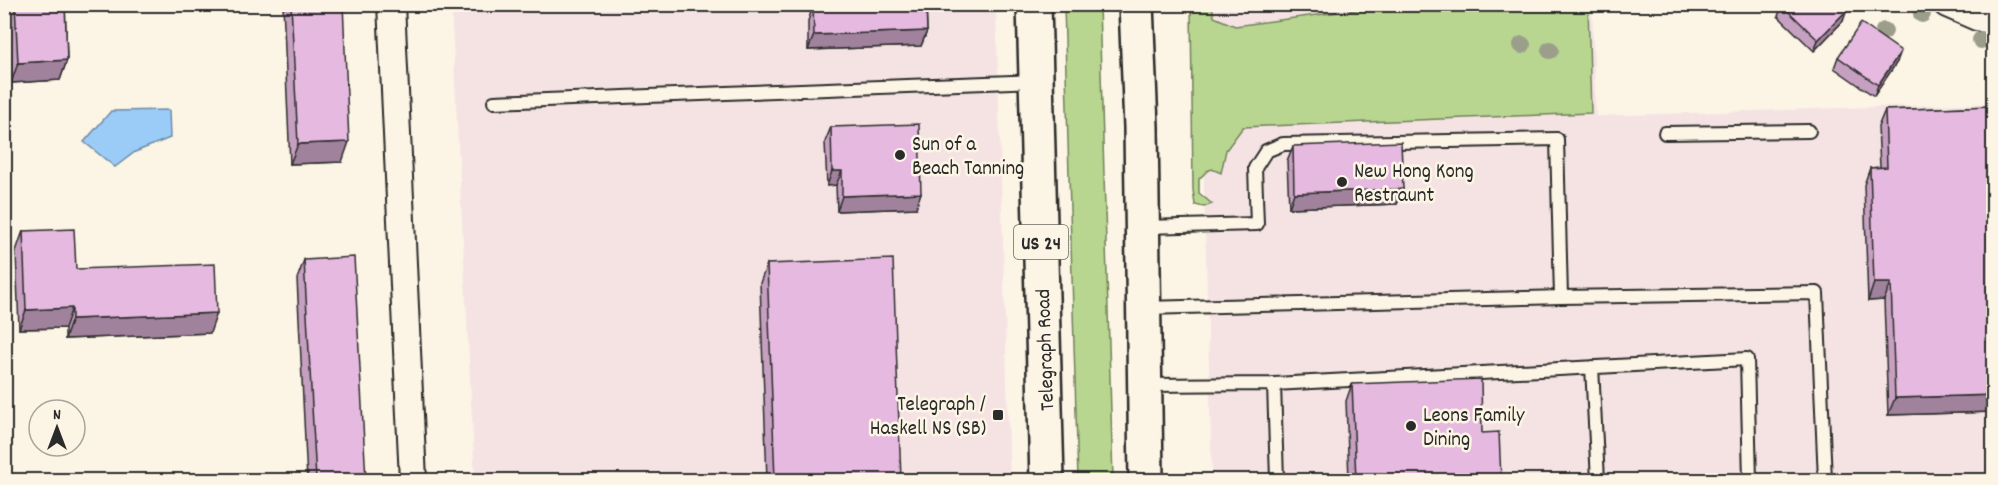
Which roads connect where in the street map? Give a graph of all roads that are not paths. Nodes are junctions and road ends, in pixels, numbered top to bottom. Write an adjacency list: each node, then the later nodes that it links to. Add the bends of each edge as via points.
1 (391, 4): 16 (street)
2 (1034, 4): 6 (main road, Telegraph Road / US 24)
3 (1136, 4): 10 (main road)
4 (1947, 4): 5 (street)
5 (1994, 21)
6 (1036, 81): 7 (lane); 17 (main road, Telegraph Road / US 24)
7 (494, 102)
8 (1809, 131): 9 (lane)
9 (1665, 133)
10 (1142, 227): 11 (lane, via 1257,224 1255,168 1266,151 1283,144 1557,139); 12 (main road)
11 (1561, 297): 12 (lane); 22 (lane, via 1817,293)
12 (1143, 308): 15 (main road)
13 (1592, 367): 14 (lane); 20 (lane); 21 (lane, via 1748,359)
14 (1274, 384): 15 (lane); 19 (lane)
15 (1145, 385): 18 (main road)
16 (413, 480)
17 (1047, 480)
18 (1146, 480)
19 (1277, 480)
20 (1598, 480)
21 (1750, 480)
22 (1825, 480)

